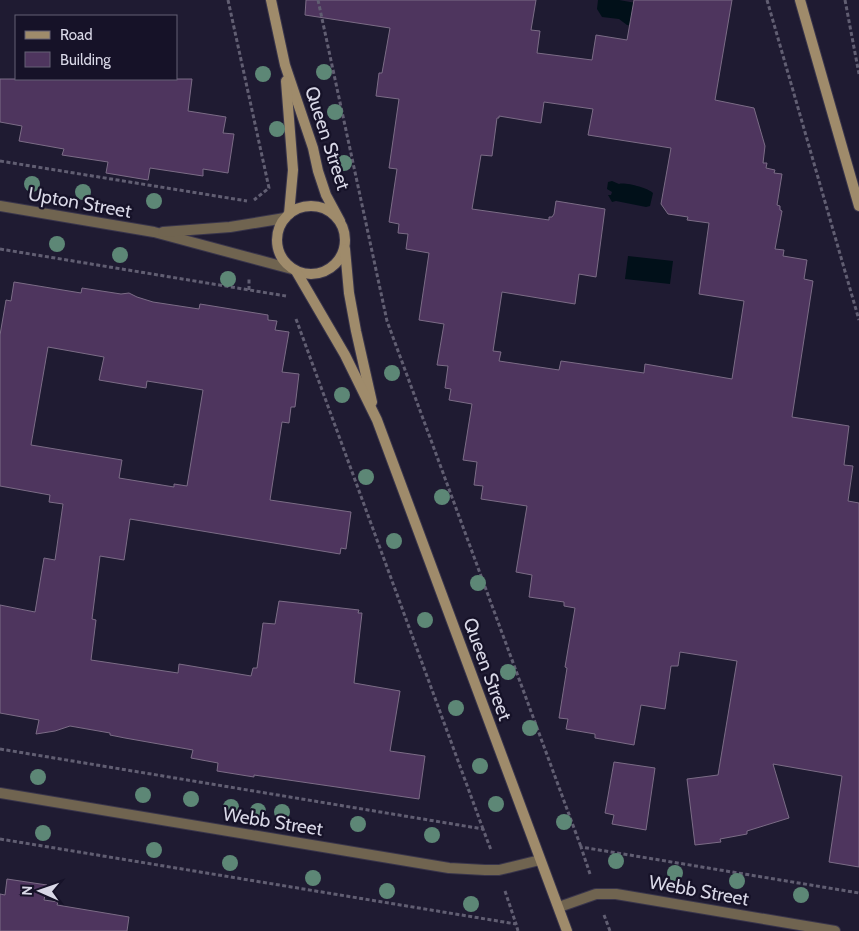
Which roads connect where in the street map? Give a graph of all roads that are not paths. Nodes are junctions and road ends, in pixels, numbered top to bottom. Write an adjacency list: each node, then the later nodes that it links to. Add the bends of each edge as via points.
1 (271, 0): 3 (main road, Queen Street)
2 (800, 0): 5 (main road)
3 (285, 65): 6 (main road, Queen Street, via 293,170); 7 (main road, Queen Street, via 326,195)
4 (0, 206): 8 (street, Upton Street)
5 (859, 206)
6 (287, 216): 7 (main road, via 299,208 310,206 322,208); 8 (street, Upton Street, via 230,227); 10 (main road, via 279,228 278,251)
7 (340, 221): 9 (main road)
8 (154, 232): 10 (street, Upton Street)
9 (345, 243): 10 (main road, via 337,263 328,270 318,274); 11 (main road, Queen Street, via 349,293)
10 (294, 270): 11 (main road, Queen Street, via 345,355)
11 (377, 420): 13 (main road, Queen Street)
12 (0, 793): 13 (street, Webb Street, via 449,868 499,870)
13 (540, 860): 14 (main road, Queen Street)
14 (559, 907): 15 (main road, Queen Street); 16 (street, Webb Street, via 596,894 616,894)
15 (567, 931)
16 (834, 931)

